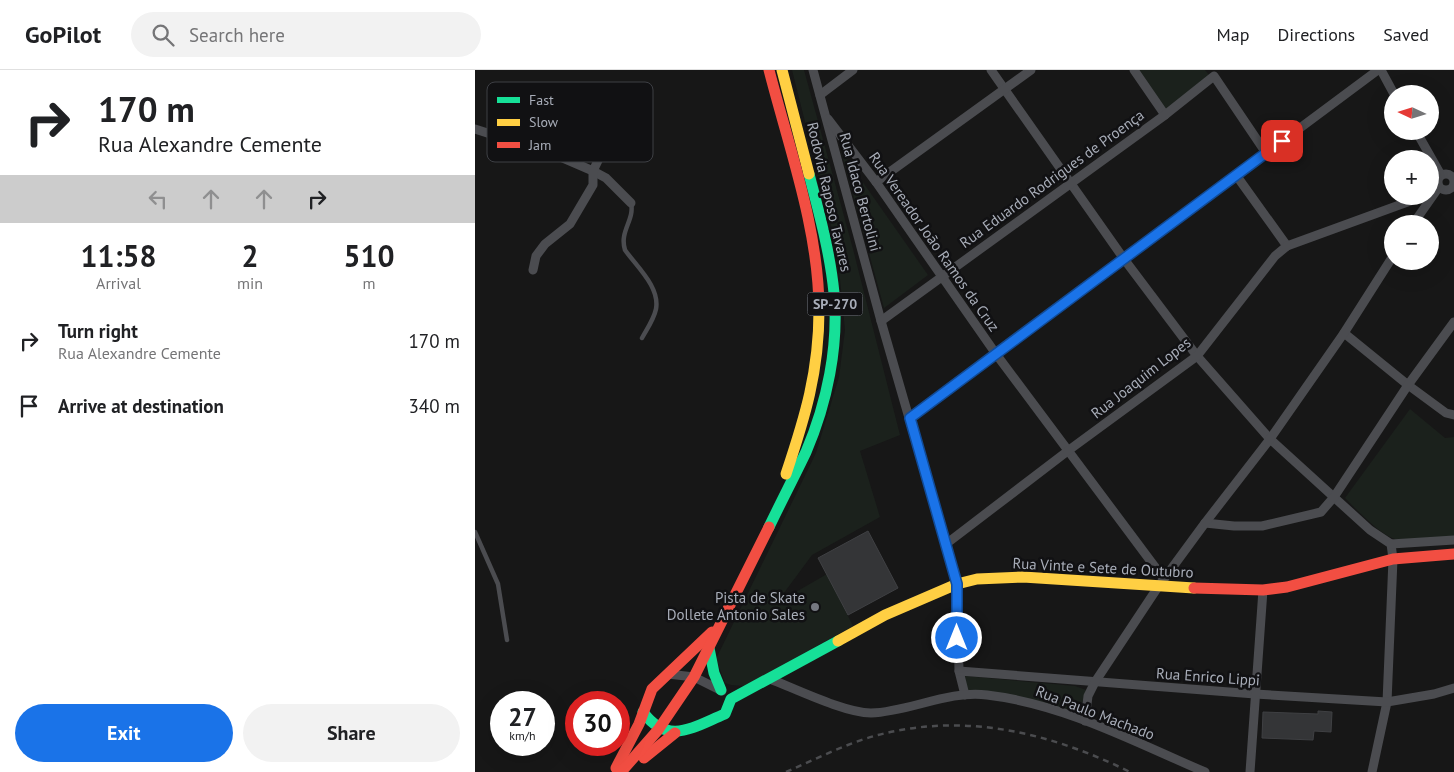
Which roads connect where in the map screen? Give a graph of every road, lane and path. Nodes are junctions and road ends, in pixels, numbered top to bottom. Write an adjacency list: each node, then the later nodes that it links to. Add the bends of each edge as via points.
1 (769, 70): 49 (main road, Rodovia Raposo Tavares / SP-270, via 813,238 819,281 819,324 813,386 805,418)
2 (783, 70): 49 (main road, Rodovia Raposo Tavares / SP-270, via 829,252 835,291 835,330 829,372 814,428 806,451)
3 (813, 70): 11 (street, Rua Idaco Bertolini)
4 (853, 70): 11 (street)
5 (991, 70): 10 (street)
6 (1031, 70): 10 (street)
7 (1134, 70): 13 (street)
8 (1379, 70): 9 (street); 17 (street)
9 (1389, 85)
10 (1005, 89): 25 (street); 26 (street)
11 (820, 95): 12 (street, Rua Idaco Bertolini)
12 (825, 115): 25 (street, Rua Vereador João Ramos da Cruz); 36 (street, Rua Idaco Bertolini)
13 (1165, 115): 17 (street, Rua Eduardo Rodrigues de Proença, via 1214,76); 26 (street, Rua Eduardo Rodrigues de Proença)
14 (475, 129): 15 (street)
15 (487, 133)
16 (1421, 140): 23 (street)
17 (1266, 153): 22 (street)
18 (572, 162): 20 (street)
19 (597, 162): 20 (street)
20 (593, 171): 29 (street, via 606,178); 33 (street, via 593,185 582,205 570,224 545,244)
21 (1453, 174): 23 (street); 27 (street)
22 (1236, 175): 31 (street); 32 (street)
23 (1441, 175): 24 (street)
24 (1439, 178)
25 (876, 182): 35 (street, Rua Vereador João Ramos da Cruz)
26 (1070, 183): 32 (street); 35 (street, Rua Eduardo Rodrigues de Proença)
27 (1453, 187): 28 (street, Rua Joaquim Lopes)
28 (1439, 192)
29 (631, 203): 39 (lane, via 623,243 655,292 657,301 656,311)
30 (1399, 205): 31 (street, Rua Joaquim Lopes)
31 (1287, 246): 41 (street, Rua Joaquim Lopes, via 1275,256)
32 (1124, 258): 40 (street); 41 (street)
33 (533, 270)
34 (1384, 270): 38 (street)
35 (942, 275): 36 (street, Rua Eduardo Rodrigues de Proença); 40 (street, Rua Vereador João Ramos da Cruz)
36 (881, 321): 44 (street, Rua Idaco Bertolini)
37 (1454, 322): 42 (street)
38 (1344, 333): 42 (street); 45 (street)
39 (642, 338)
40 (996, 354): 44 (street); 46 (street, Rua Vereador João Ramos da Cruz)
41 (1197, 356): 45 (street); 46 (street, Rua Joaquim Lopes)
42 (1408, 385): 43 (street); 47 (street)
43 (1454, 416)
44 (910, 418): 52 (street, Rua Idaco Bertolini)
45 (1270, 439): 47 (street); 48 (street)
46 (1069, 450): 52 (street, Rua Joaquim Lopes); 56 (street, Rua Vereador João Ramos da Cruz)
47 (1333, 497): 48 (street, via 1321,512 1262,526); 53 (street)
48 (1205, 523): 56 (street)
49 (766, 530): 59 (main road, Rodovia Raposo Tavares / SP-270)
50 (475, 532): 60 (lane, via 498,584)
51 (1454, 540): 53 (street)
52 (946, 544): 57 (street, Rua Idaco Bertolini)
53 (1391, 544): 55 (street)
54 (1454, 554): 55 (main road, Rua Vinte e Sete de Outubro)
55 (1393, 559): 58 (main road, Rua Vinte e Sete de Outubro, via 1287,587); 72 (street)
56 (1161, 583): 57 (main road, Rua Vinte e Sete de Outubro, via 1023,577 977,579); 58 (main road, Rua Vinte e Sete de Outubro); 66 (street)
57 (957, 584): 62 (street, Rua Idaco Bertolini); 65 (main road, Rua Vinte e Sete de Outubro, via 885,615)
58 (1263, 590): 69 (street)
59 (719, 626): 61 (main road, Rodovia Raposo Tavares / SP-270); 63 (main road)
60 (507, 640)
61 (709, 648): 64 (main road, Rodovia Raposo Tavares / SP-270); 68 (main road)
62 (959, 671): 66 (street, Rua Enrico Lippi); 70 (street, Rua Idaco Bertolini)
63 (667, 674): 64 (street); 73 (main road, via 652,690)
64 (694, 677): 68 (street); 75 (main road, Rodovia Raposo Tavares / SP-270)
65 (770, 680): 70 (street, Rua Paulo Machado, via 853,711 871,713); 71 (main road, Rua Vinte e Sete de Outubro)
66 (1095, 682): 69 (street, Rua Enrico Lippi); 74 (street, via 1088,696)
67 (1454, 688): 72 (street, Rua Enrico Lippi)
68 (721, 690): 71 (street)
69 (1255, 694): 72 (street, Rua Enrico Lippi); 81 (street)
70 (965, 695): 74 (street, Rua Paulo Machado, via 985,694 1035,703)
71 (731, 699): 76 (main road, via 725,714)
72 (1387, 702): 82 (street)
73 (643, 712): 75 (main road, via 648,722); 77 (main road)
74 (1085, 721): 80 (street, Rua Paulo Machado)
75 (658, 730): 76 (main road); 78 (main road, Rodovia Raposo Tavares / SP-270)
76 (675, 733): 79 (main road)
77 (614, 772)
78 (621, 772)
79 (628, 772)
80 (1205, 772)
81 (1250, 772)
82 (1372, 772)

